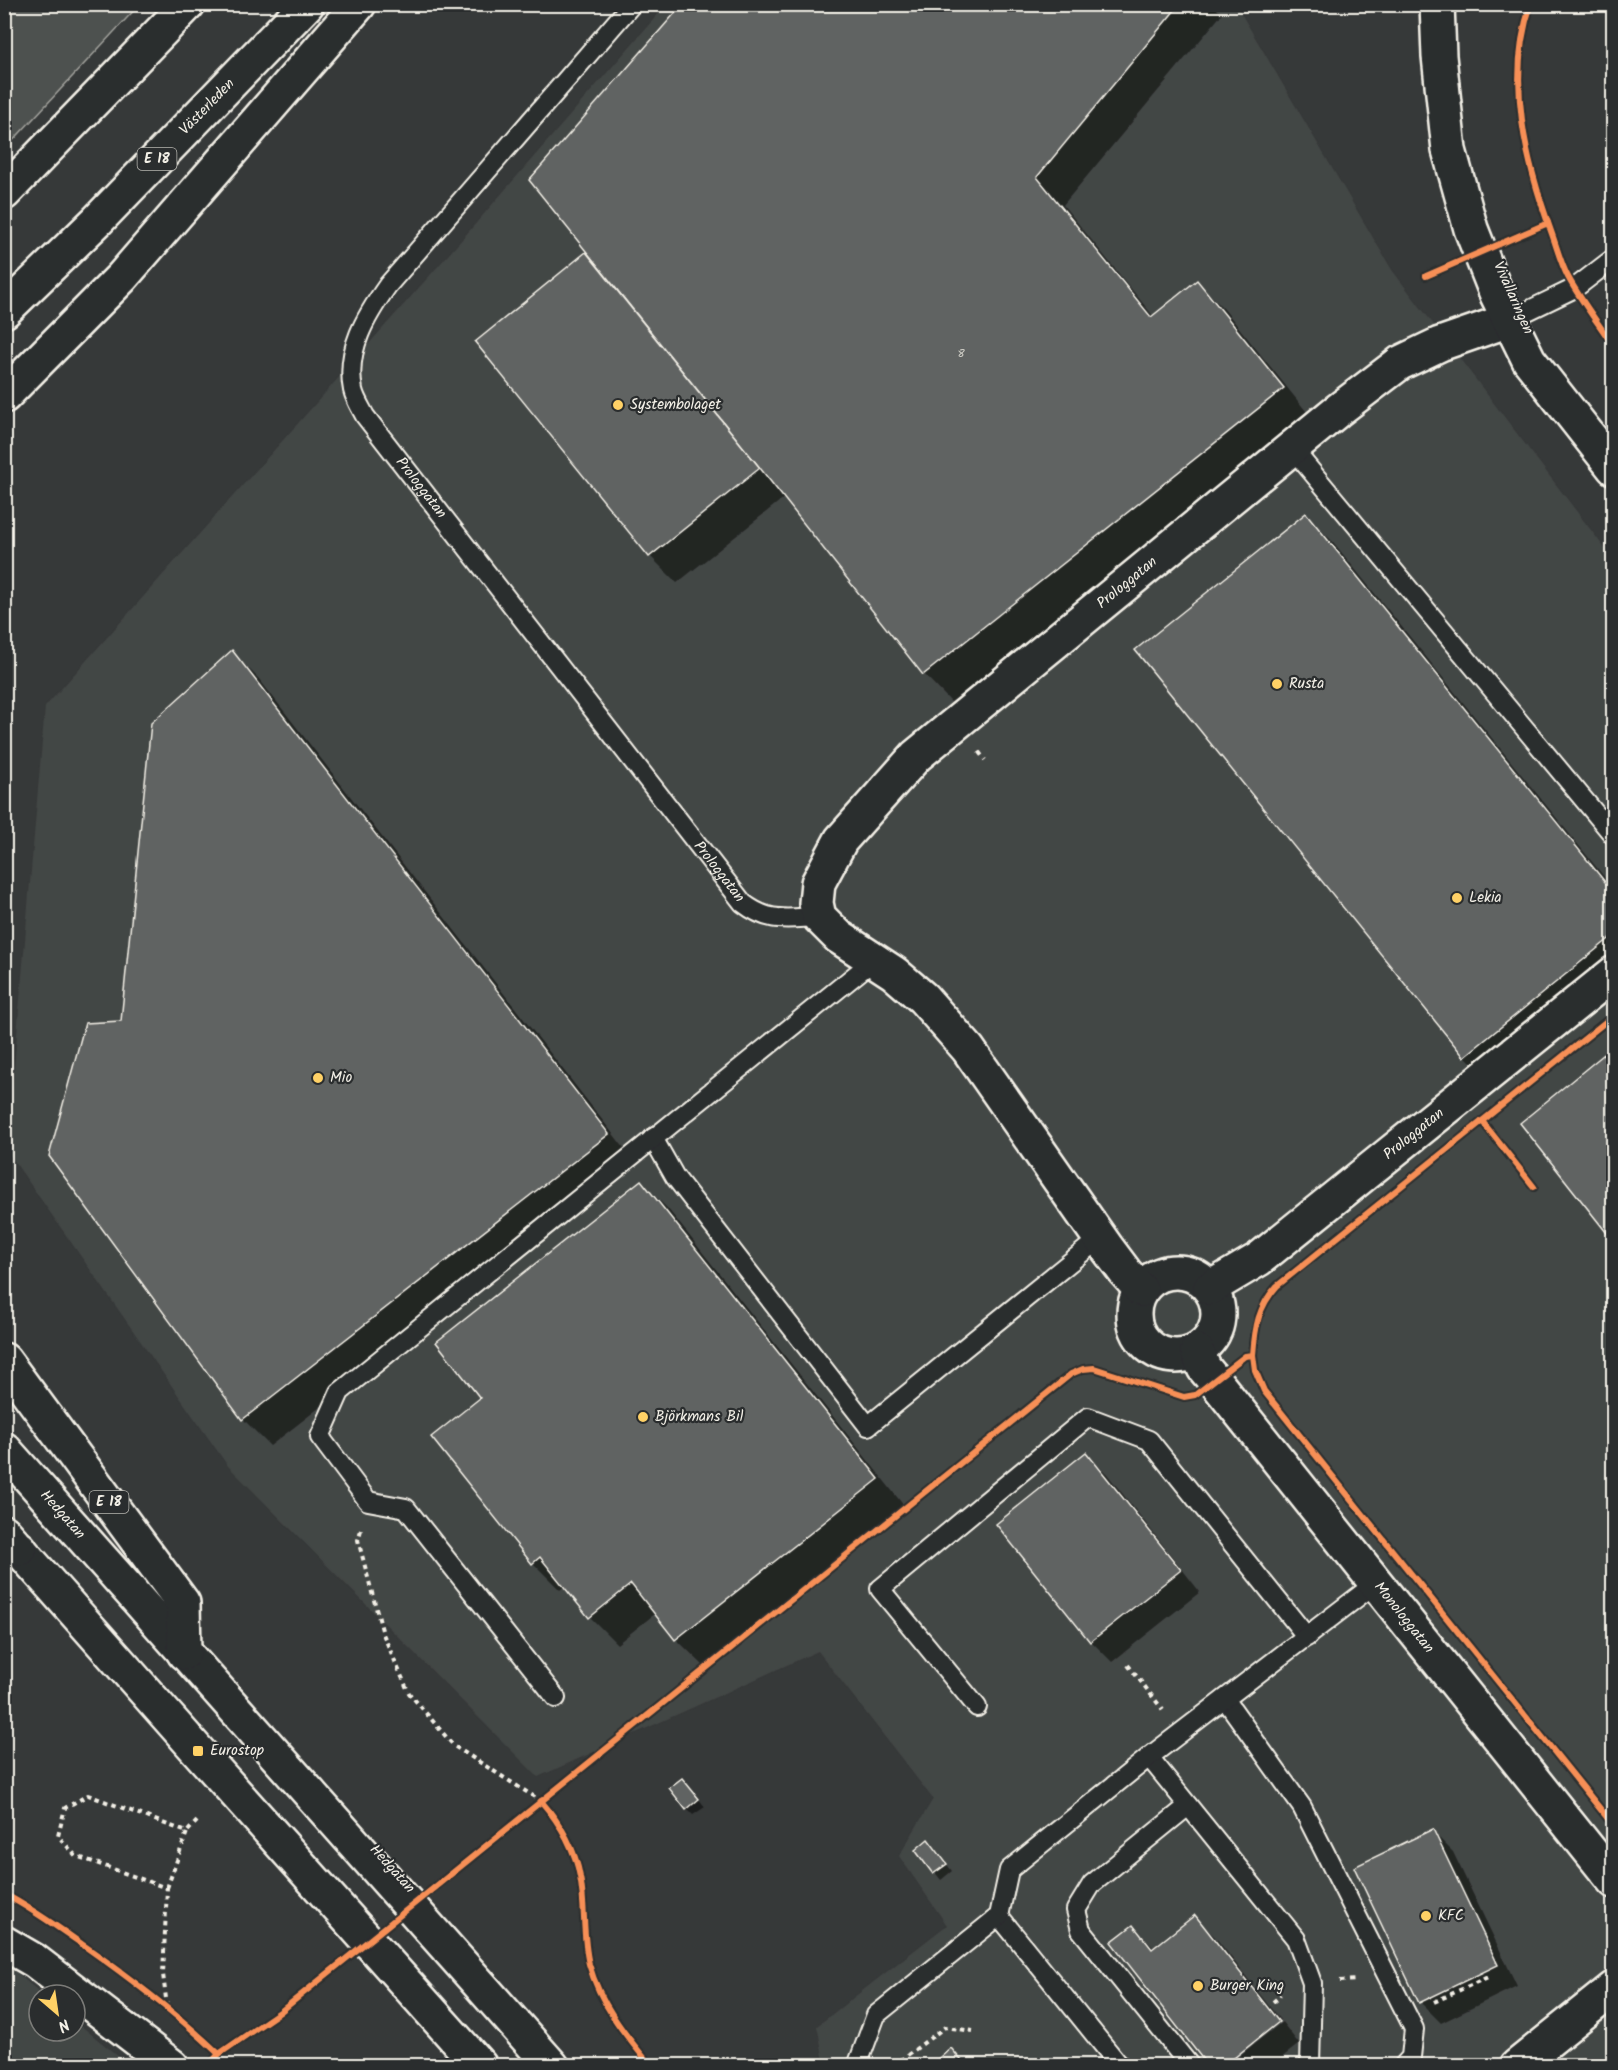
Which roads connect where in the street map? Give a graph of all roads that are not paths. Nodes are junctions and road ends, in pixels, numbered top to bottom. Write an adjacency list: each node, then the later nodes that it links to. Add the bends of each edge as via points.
1 (188, 4): 6 (main road)
2 (307, 4): 8 (main road, Västerleden / E 18)
3 (359, 4): 10 (main road, via 122,277)
4 (632, 4): 14 (lane, Prologgatan, via 382,293 356,340 350,367 353,393 365,416 743,903 769,918)
5 (1437, 4): 9 (main road, Vivallaringen, via 1449,150 1471,229)
6 (4, 193)
7 (1614, 258): 9 (lane, via 1575,288)
8 (4, 311)
9 (1509, 320): 11 (main road, Prologgatan, via 1400,363); 12 (main road, Vivallaringen, via 1528,360)
10 (4, 396)
11 (1292, 448): 13 (lane); 14 (main road, Prologgatan, via 916,756 841,840 818,883)
12 (1614, 468)
13 (1614, 836)
14 (819, 917): 15 (main road, via 839,937)
15 (874, 960): 17 (lane); 18 (main road, via 923,998 968,1049)
16 (1614, 973): 19 (main road, Prologgatan, via 1260,1259)
17 (653, 1138): 18 (lane, via 675,1177 868,1426); 28 (lane, via 340,1392 320,1437 368,1501 406,1508)
18 (1100, 1238): 20 (main road)
19 (1210, 1288): 20 (main road, via 1191,1274 1177,1271 1151,1279); 21 (main road, via 1219,1320 1210,1339)
20 (1141, 1290): 21 (main road, via 1134,1306 1134,1321 1146,1344 1172,1356)
21 (1197, 1351): 25 (main road, Monologgatan, via 1204,1368)
22 (4, 1360): 27 (main road, E 18, via 183,1603)
23 (4, 1449): 27 (main road, Hedgatan)
24 (10, 1543): 38 (main road)
25 (1376, 1583): 26 (lane); 33 (main road, Monologgatan)
26 (1307, 1637): 29 (lane); 30 (lane, via 1149,1440 1088,1417 880,1589)
27 (184, 1653): 39 (main road, Hedgatan)
28 (556, 1698)
29 (1225, 1699): 31 (lane); 44 (lane, via 1302,1807 1414,2029 1411,2057)
30 (977, 1707)
31 (1149, 1757): 32 (lane); 34 (lane, via 1009,1870)
32 (1188, 1806): 42 (lane, via 1092,1884 1076,1910 1081,1930); 43 (lane, via 1296,1939 1312,1983)
33 (1614, 1881)
34 (999, 1916): 40 (lane, via 876,2015); 41 (lane)
35 (4, 1943): 37 (main road, via 44,1968)
36 (1614, 1988): 45 (main road)
37 (172, 2066)
38 (480, 2066)
39 (552, 2066)
40 (857, 2066)
41 (1120, 2066)
42 (1190, 2066)
43 (1310, 2066)
44 (1403, 2066)
45 (1517, 2066)

